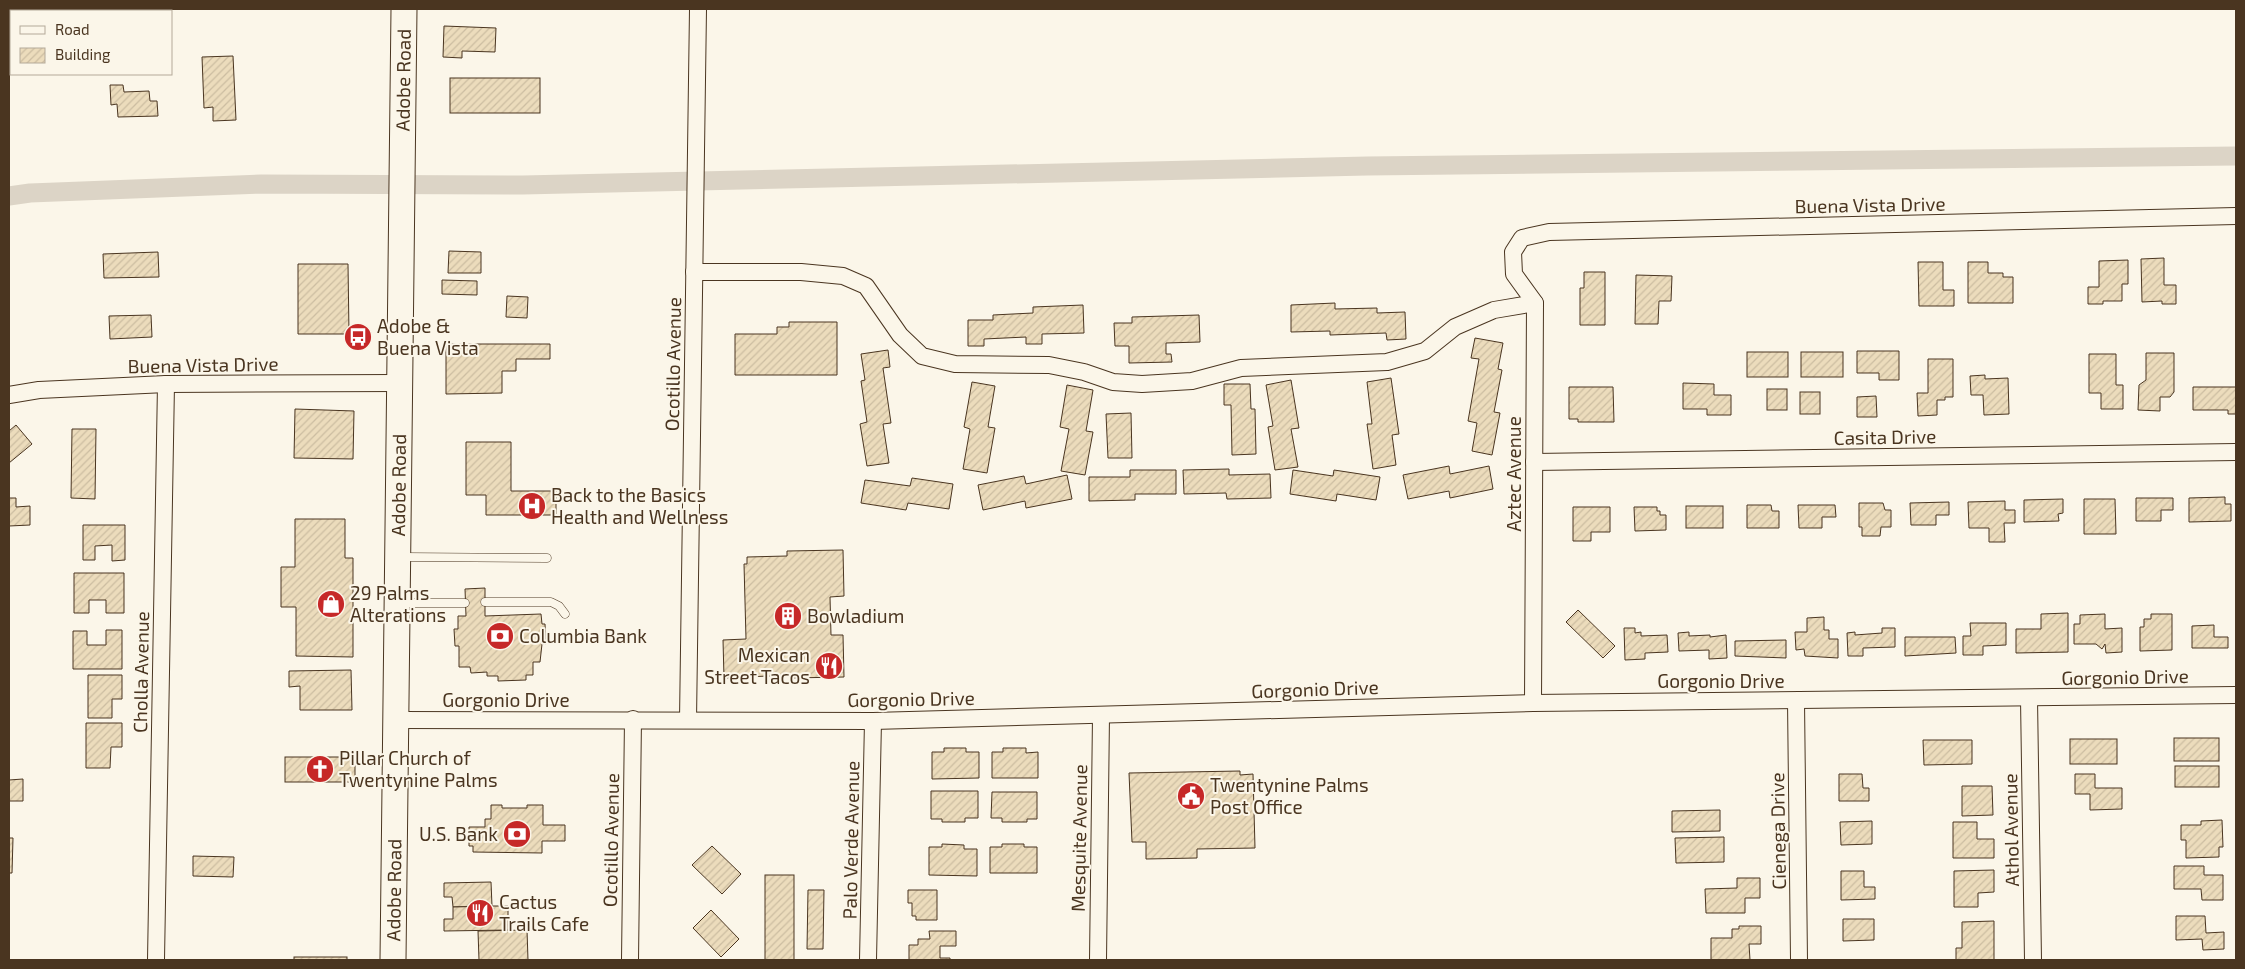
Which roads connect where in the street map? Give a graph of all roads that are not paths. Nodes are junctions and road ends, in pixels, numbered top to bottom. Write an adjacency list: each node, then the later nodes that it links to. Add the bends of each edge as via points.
1 (404, 9): 6 (main road, Adobe Road)
2 (698, 9): 4 (street, Ocotillo Avenue)
3 (2236, 216): 5 (street, Buena Vista Drive, via 1548,232 1522,238 1514,252 1514,274)
4 (694, 272): 5 (street, via 801,272 844,276 866,286 900,335 922,356 954,364 1049,365 1113,382 1142,384 1192,381 1241,368 1387,362 1425,351 1455,327 1494,310); 24 (street, Ocotillo Avenue)
5 (1535, 303): 10 (street, Aztec Avenue)
6 (398, 383): 7 (street, Buena Vista Drive); 11 (main road, Adobe Road)
7 (166, 384): 8 (street, Buena Vista Drive, via 39,390); 26 (street, Cholla Avenue)
8 (9, 395)
9 (2236, 452): 10 (street, Casita Drive)
10 (1534, 462): 20 (street, Aztec Avenue)
11 (397, 557): 12 (lane); 14 (main road, Adobe Road)
12 (547, 558)
13 (485, 602): 16 (lane, via 551,602)
14 (396, 603): 15 (lane); 23 (main road, Adobe Road)
15 (466, 603)
16 (565, 614)
17 (2236, 695): 18 (street, Gorgonio Drive)
18 (2029, 699): 19 (street, Gorgonio Drive); 32 (street, Athol Avenue)
19 (1796, 701): 20 (street, Gorgonio Drive); 31 (street, Cienega Drive)
20 (1533, 703): 21 (street, Gorgonio Drive)
21 (1101, 716): 25 (street, Gorgonio Drive); 30 (street, Mesquite Avenue)
22 (632, 719): 23 (street, Gorgonio Drive); 24 (street, Gorgonio Drive); 28 (street, Ocotillo Avenue)
23 (396, 720): 27 (main road, Adobe Road)
24 (688, 720): 25 (street, Gorgonio Drive)
25 (873, 721): 29 (street, Palo Verde Avenue)
26 (156, 960)
27 (393, 960)
28 (630, 960)
29 (868, 960)
30 (1098, 960)
31 (1799, 960)
32 (2033, 960)

